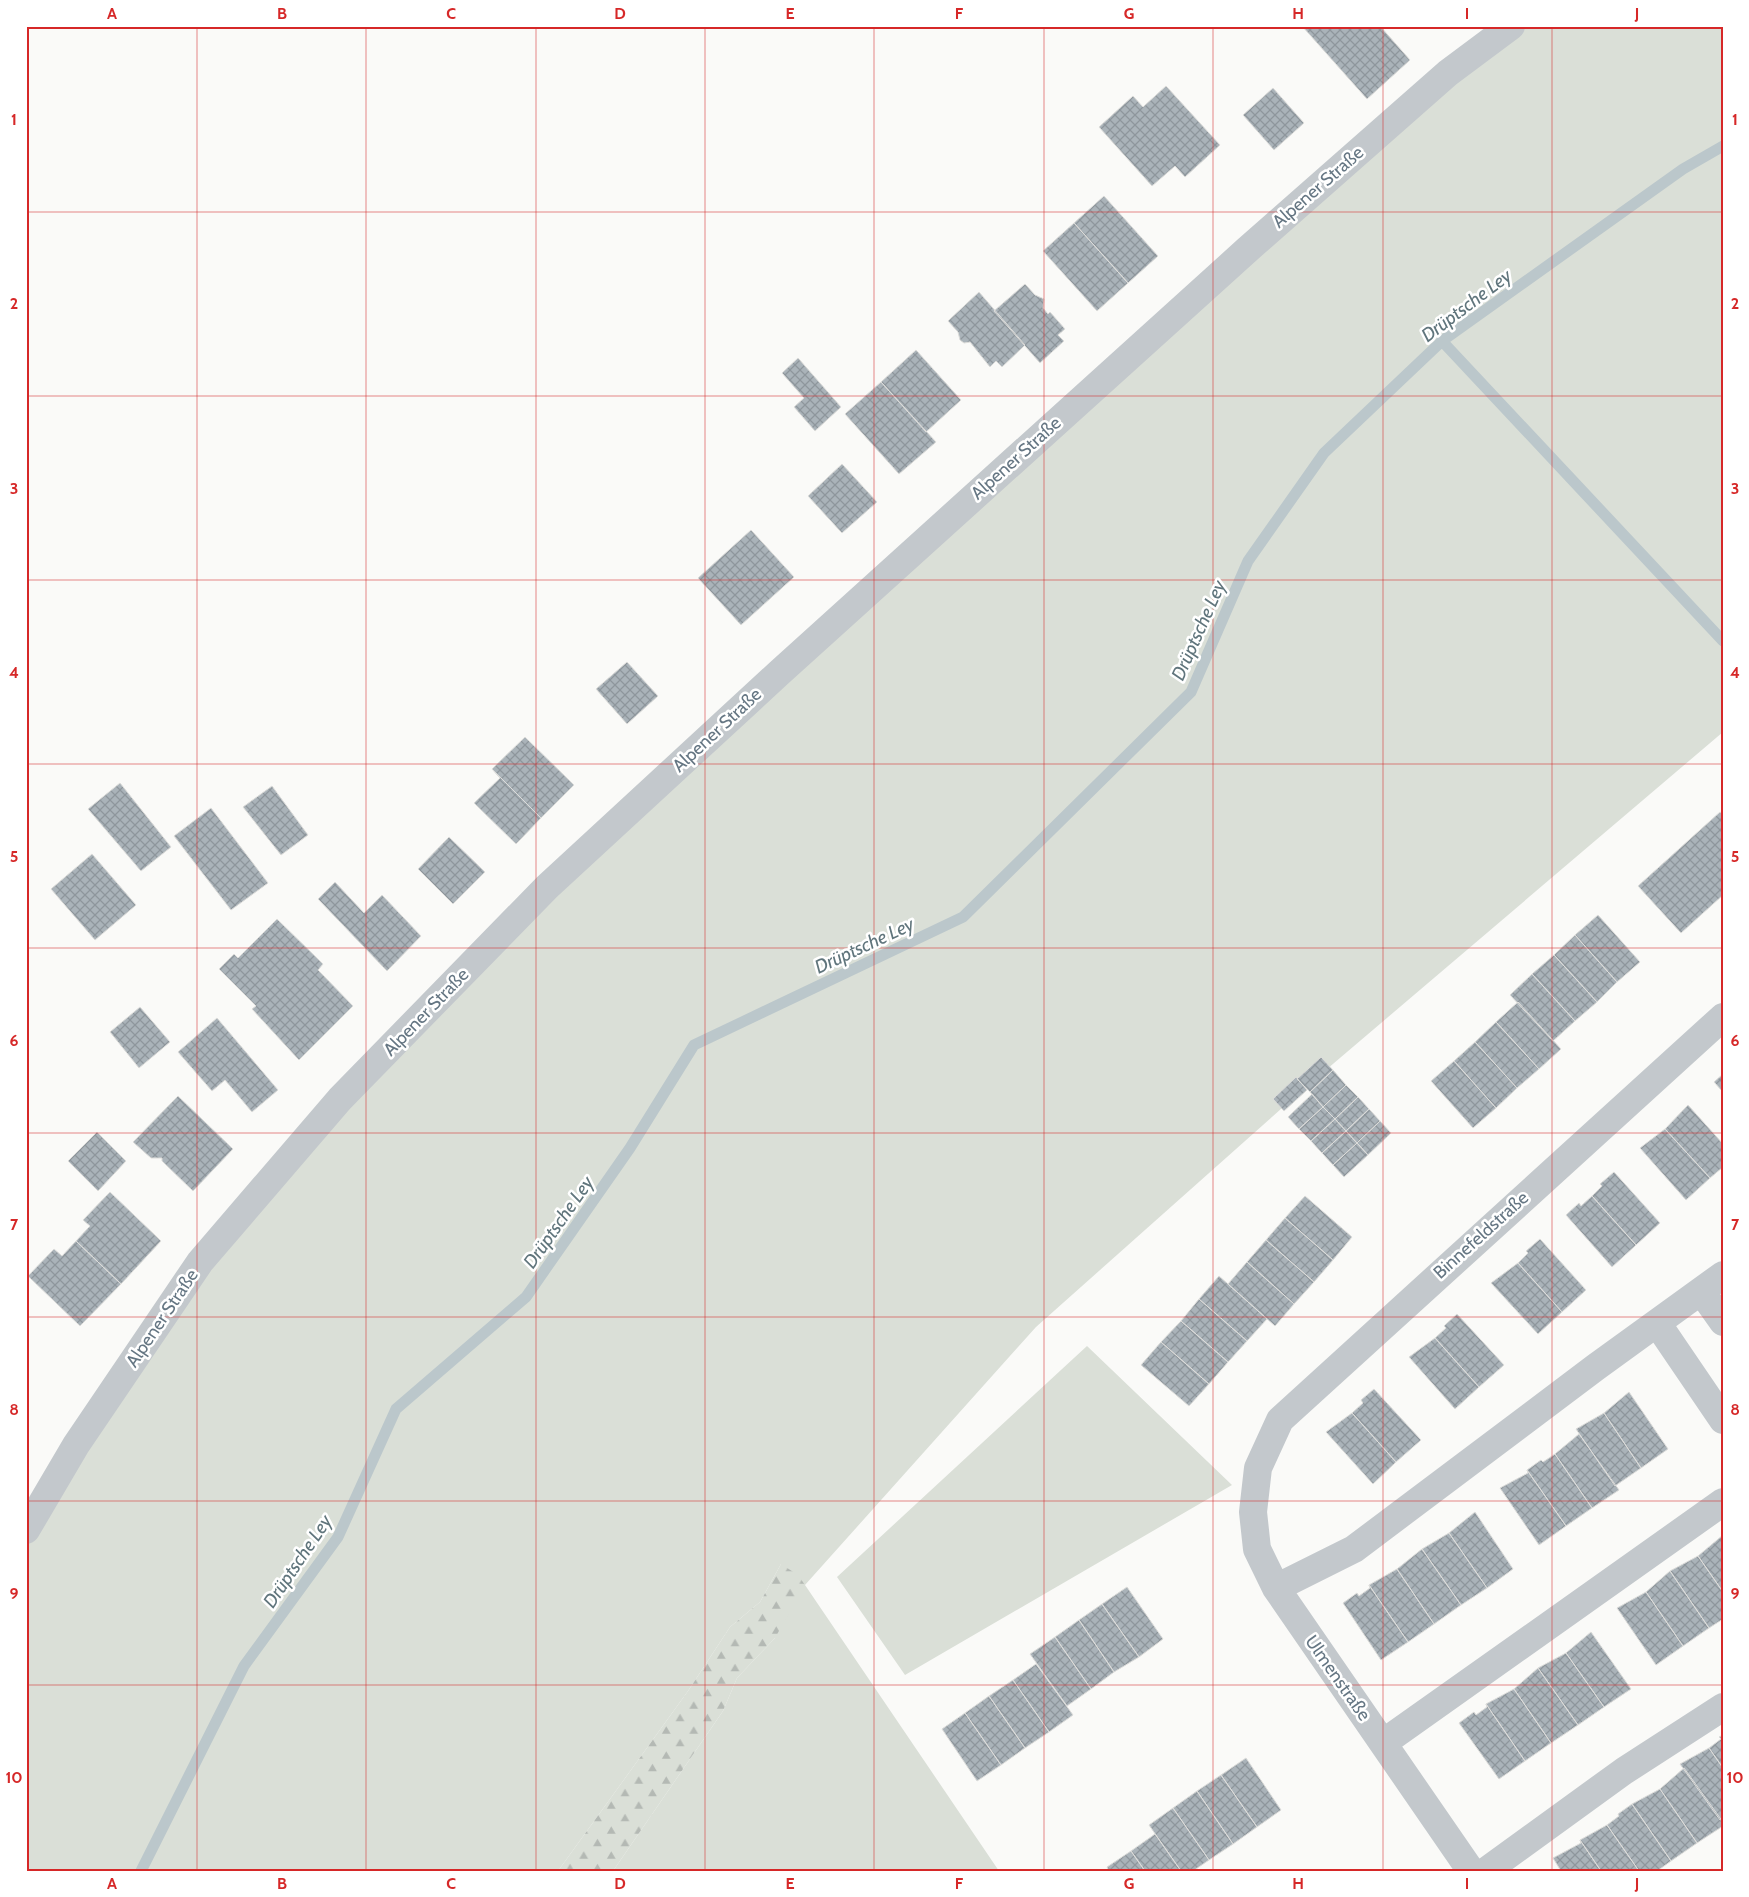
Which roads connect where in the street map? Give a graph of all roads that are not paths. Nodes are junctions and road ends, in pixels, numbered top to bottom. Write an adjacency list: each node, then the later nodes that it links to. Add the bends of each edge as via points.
1 (1511, 26): 10 (street, Alpener Straße, via 1448,73 1246,250 547,886 340,1099 200,1262 76,1445)
2 (1723, 1016): 8 (street, Binnefeldstraße, via 1280,1420)
3 (1723, 1275): 4 (street)
4 (1701, 1291): 5 (street); 6 (street)
5 (1723, 1322)
6 (1657, 1323): 7 (street); 11 (street, via 1354,1549)
7 (1723, 1420)
8 (1258, 1468): 11 (street, Ulmenstraße, via 1253,1512 1258,1549)
9 (1723, 1502): 13 (street)
10 (26, 1530)
11 (1276, 1588): 13 (street, Ulmenstraße)
12 (1723, 1707): 15 (street, via 1624,1771)
13 (1383, 1743): 14 (street, Ulmenstraße)
14 (1471, 1871)
15 (1486, 1871)

